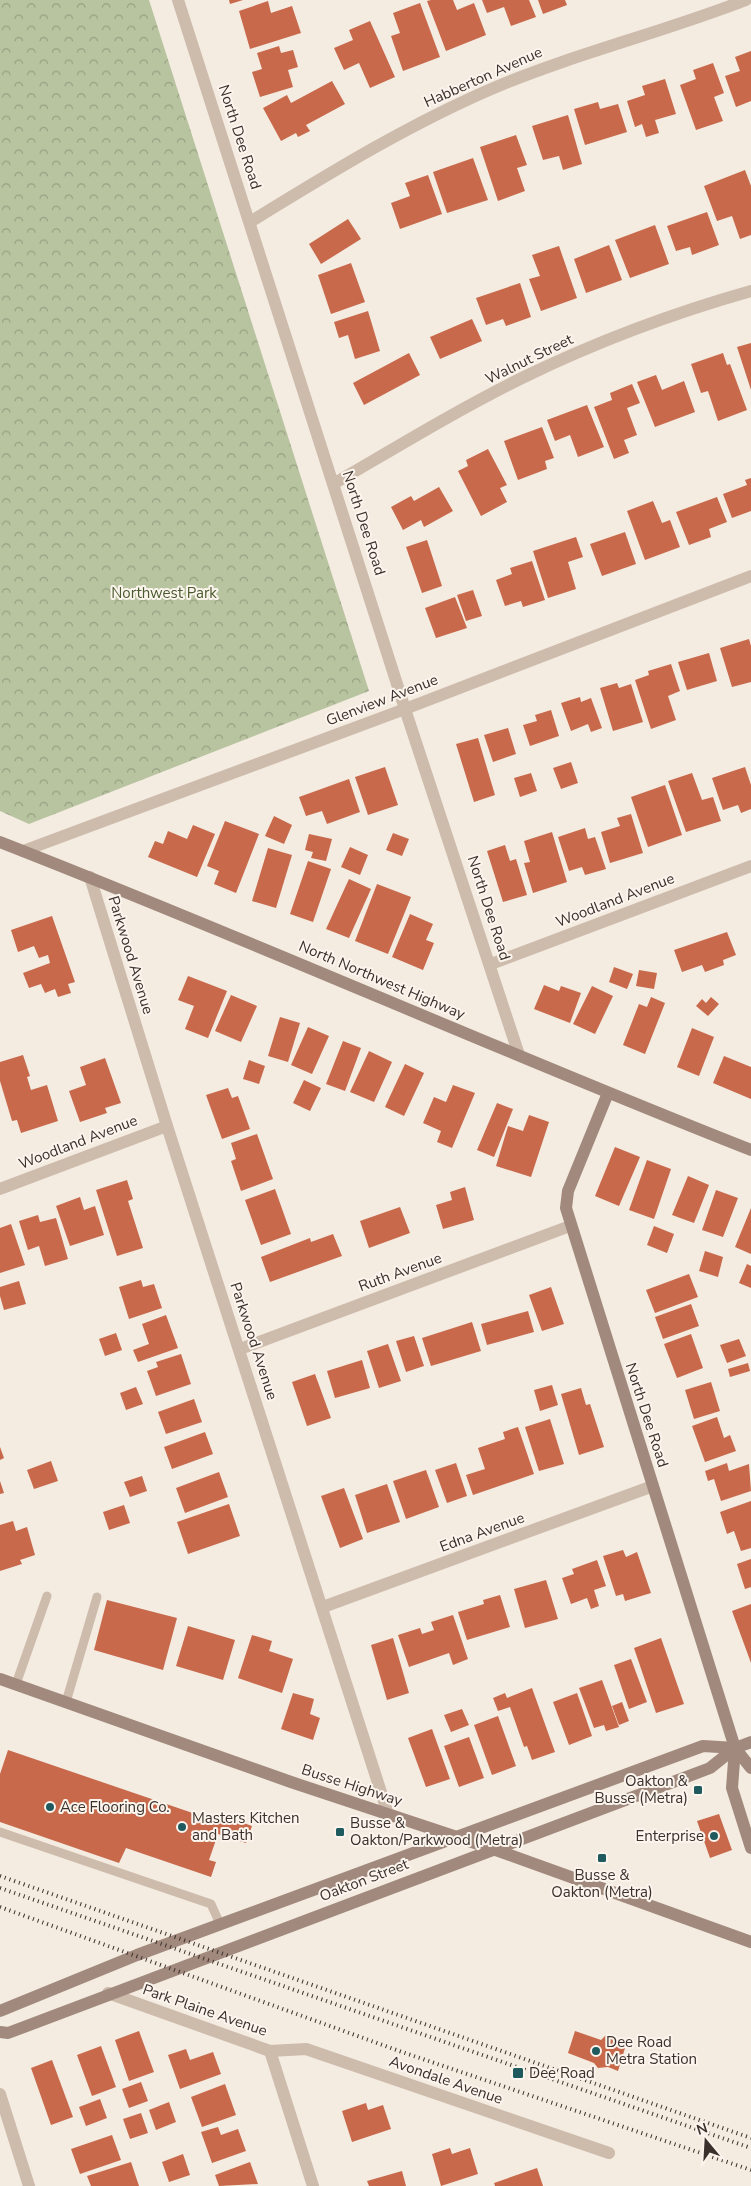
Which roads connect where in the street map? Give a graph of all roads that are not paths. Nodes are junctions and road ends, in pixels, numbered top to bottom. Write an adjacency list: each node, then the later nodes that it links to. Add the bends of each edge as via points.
1 (178, 0): 3 (street, North Dee Road)
2 (746, 0): 3 (street, Habberton Avenue, via 551,65 495,88 398,134)
3 (250, 222): 5 (street, North Dee Road)
4 (751, 291): 5 (street, Walnut Street, via 618,336 523,378)
5 (334, 484): 7 (street, North Dee Road)
6 (751, 576): 7 (street, Glenview Avenue)
7 (405, 709): 9 (street, Glenview Avenue); 12 (street, North Dee Road)
8 (0, 842): 9 (main road, North Northwest Highway)
9 (24, 851): 11 (main road, North Northwest Highway)
10 (751, 866): 12 (street, Woodland Avenue)
11 (90, 877): 13 (main road, North Northwest Highway); 15 (street, Parkwood Avenue)
12 (491, 964): 13 (street, North Dee Road)
13 (519, 1055): 14 (main road, North Northwest Highway)
14 (608, 1094): 16 (main road, North Northwest Highway); 18 (main road, North Dee Road, via 568,1191 566,1208)
15 (168, 1126): 17 (street, Woodland Avenue); 19 (street, Parkwood Avenue)
16 (751, 1150)
17 (0, 1189)
18 (570, 1226): 19 (street, Ruth Avenue); 20 (main road, North Dee Road)
19 (240, 1349): 23 (street, Parkwood Avenue)
20 (653, 1486): 23 (street, Edna Avenue); 28 (main road, North Dee Road)
21 (47, 1596): 25 (lane)
22 (97, 1597): 26 (lane)
23 (324, 1607): 30 (street, Parkwood Avenue)
24 (0, 1678): 25 (main road, Busse Highway)
25 (16, 1684): 26 (main road, Busse Highway)
26 (66, 1702): 30 (main road, Busse Highway)
27 (751, 1742): 28 (main road, Oakton Street)
28 (735, 1748): 29 (main road, North Dee Road); 32 (main road, Oakton Street, via 703,1746); 33 (main road, North Dee Road, via 732,1788); 34 (main road, Oakton Street, via 710,1768)
29 (751, 1768)
30 (388, 1814): 32 (main road, Busse Highway)
31 (0, 1832): 35 (lane, via 210,1904)
32 (457, 1837): 34 (main road, Busse Highway); 35 (main road, Oakton Street)
33 (751, 1848)
34 (493, 1849): 36 (main road, Busse Highway); 37 (main road, Oakton Street)
35 (220, 1924): 38 (main road, Oakton Street)
36 (751, 1942)
37 (108, 1993): 39 (main road, Oakton Street, via 8,2033); 40 (street, Park Plaine Avenue)
38 (0, 2011)
39 (0, 2032)
40 (270, 2051): 42 (street, Avondale Avenue, via 306,2048); 44 (street, Park Plaine Avenue)
41 (0, 2094): 43 (street)
42 (609, 2153)
43 (29, 2186)
44 (313, 2186)

